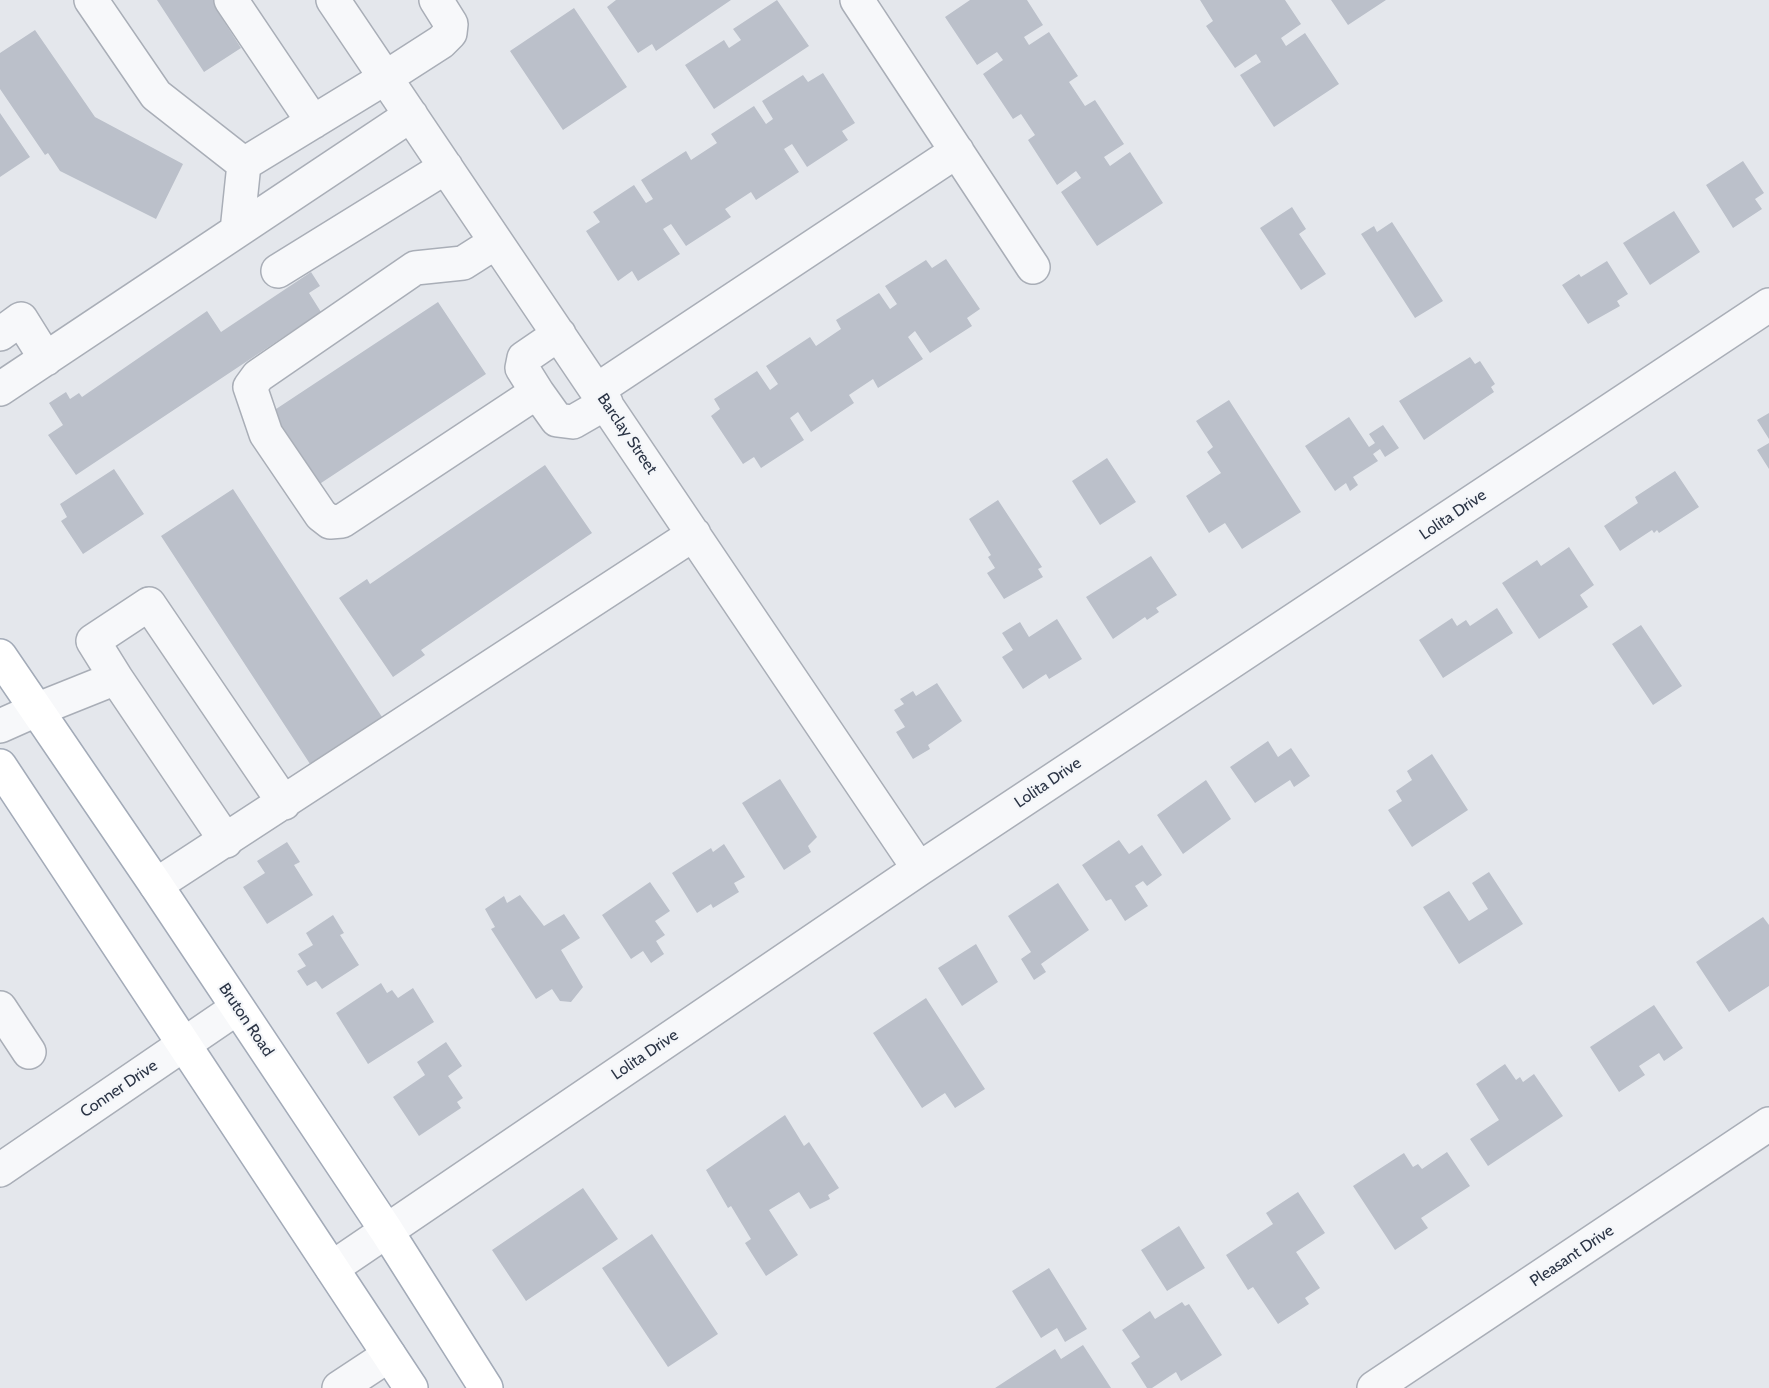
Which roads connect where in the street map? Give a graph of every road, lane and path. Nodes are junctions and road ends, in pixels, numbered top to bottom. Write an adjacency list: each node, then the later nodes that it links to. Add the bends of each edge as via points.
1 (231, 0): 8 (street)
2 (333, 0): 6 (street, Barclay Street)
3 (436, 0): 6 (street, via 451,24 450,33)
4 (857, 0): 9 (street)
5 (93, 1): 10 (street, via 156,95)
6 (385, 78): 7 (street, Barclay Street); 8 (street)
7 (411, 116): 11 (street, Barclay Street); 12 (street)
8 (313, 122): 10 (street)
9 (957, 151): 14 (street); 22 (street)
10 (244, 164): 12 (street)
11 (446, 167): 13 (street, Barclay Street); 15 (street)
12 (237, 231): 19 (street)
13 (496, 242): 18 (street, Barclay Street); 21 (street, via 463,263 415,268 258,376 250,387 266,434 321,515 330,522 342,521)
14 (1033, 267)
15 (278, 271)
16 (1769, 305): 31 (street, Lolita Drive)
17 (0, 334): 19 (street, via 21,319)
18 (559, 334): 21 (street, via 524,358 522,368); 22 (street, Barclay Street)
19 (46, 358): 20 (street)
20 (0, 389)
21 (537, 392): 22 (street, via 557,420 573,422)
22 (602, 397): 23 (street, Barclay Street)
23 (694, 534): 29 (street); 31 (street, Barclay Street)
24 (0, 656): 26 (main road, Bruton Road)
25 (116, 678): 26 (street); 29 (street, via 93,641 149,604); 30 (street)
26 (36, 710): 27 (street); 32 (main road, Bruton Road)
27 (0, 726)
28 (0, 766): 35 (main road)
29 (284, 803): 30 (street)
30 (226, 841): 32 (street)
31 (920, 869): 39 (street, Lolita Drive)
32 (156, 885): 34 (main road, Bruton Road)
33 (0, 1008): 36 (street)
34 (237, 1008): 35 (street, Conner Drive); 39 (main road, Bruton Road)
35 (184, 1045): 38 (street, Conner Drive); 40 (main road)
36 (29, 1052)
37 (1769, 1124): 45 (street, Pleasant Drive)
38 (0, 1170)
39 (386, 1230): 40 (street, Lolita Drive); 44 (main road, Bruton Road)
40 (332, 1268): 41 (main road)
41 (389, 1355): 42 (street); 43 (main road)
42 (339, 1388)
43 (411, 1388)
44 (486, 1388)
45 (1374, 1388)

